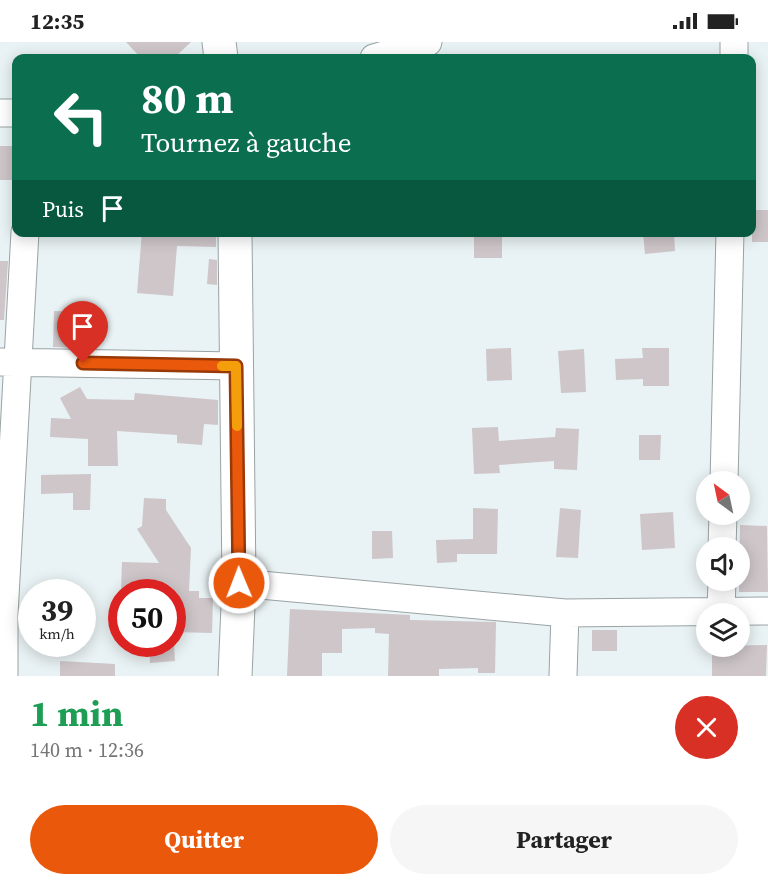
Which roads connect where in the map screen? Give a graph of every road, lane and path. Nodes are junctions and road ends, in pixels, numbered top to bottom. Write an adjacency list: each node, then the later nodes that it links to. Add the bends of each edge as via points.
1 (428, 42): 2 (street)
2 (388, 54)
3 (24, 237): 6 (street)
4 (235, 237): 7 (main road)
5 (730, 237): 8 (street)
6 (8, 362): 7 (street); 14 (street)
7 (236, 366): 9 (main road)
8 (724, 471)
9 (239, 583): 13 (street); 16 (main road)
10 (696, 611): 13 (street)
11 (750, 611): 12 (street)
12 (768, 611)
13 (565, 614): 17 (street)
14 (2, 615): 15 (street)
15 (4, 676)
16 (235, 676)
17 (563, 676)

